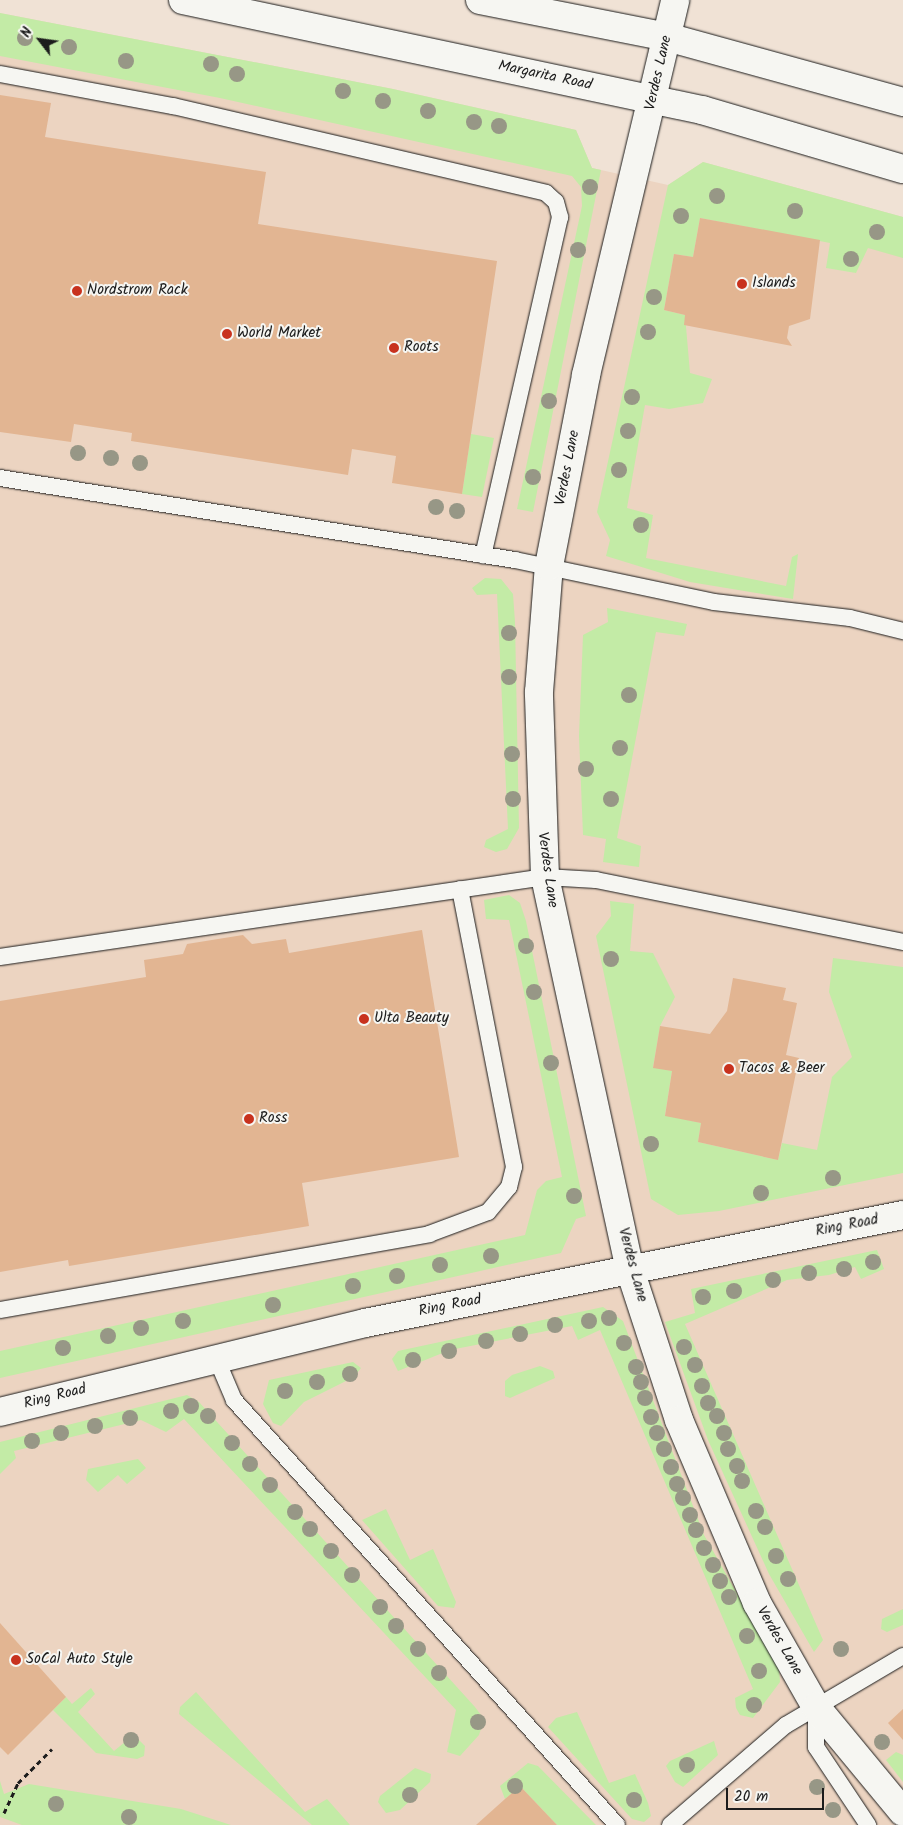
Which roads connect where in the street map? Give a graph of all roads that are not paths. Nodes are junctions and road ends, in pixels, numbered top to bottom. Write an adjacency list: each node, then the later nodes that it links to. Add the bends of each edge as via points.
1 (183, 0): 6 (street, Margarita Road)
2 (480, 0): 4 (street)
3 (675, 0): 4 (street, Verdes Lane)
4 (667, 37): 6 (street, Verdes Lane); 7 (street)
5 (0, 74): 10 (lane, via 173,106 546,193 556,202 560,217)
6 (654, 99): 8 (street, Margarita Road); 11 (street, Verdes Lane, via 586,375)
7 (903, 102)
8 (903, 169)
9 (0, 478): 10 (lane)
10 (483, 555): 11 (lane)
11 (549, 566): 12 (lane, via 714,602 850,618); 13 (street, Verdes Lane, via 539,692)
12 (903, 631)
13 (545, 876): 14 (lane); 15 (lane, via 596,880); 18 (street, Verdes Lane)
14 (460, 889): 16 (lane); 19 (lane, via 514,1167 509,1188 488,1212 429,1234)
15 (903, 942)
16 (0, 957)
17 (903, 1215): 18 (street, Ring Road)
18 (630, 1270): 20 (street, Ring Road, via 365,1323); 23 (street, Verdes Lane, via 679,1420 735,1555)
19 (0, 1310)
20 (217, 1360): 21 (street, Ring Road); 25 (lane, via 234,1400)
21 (0, 1412)
22 (903, 1656): 23 (lane)
23 (816, 1706): 24 (street, Verdes Lane); 26 (lane, via 786,1725); 27 (lane, via 816,1747)
24 (903, 1812)
25 (617, 1825)
26 (670, 1825)
27 (868, 1825)

